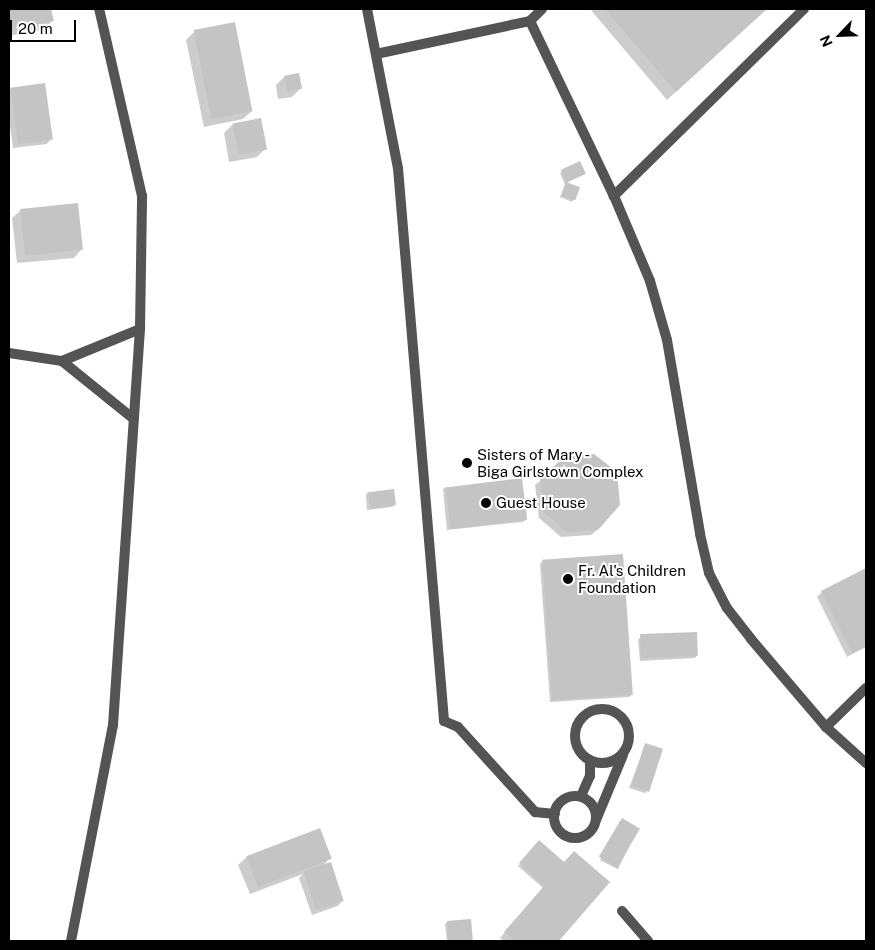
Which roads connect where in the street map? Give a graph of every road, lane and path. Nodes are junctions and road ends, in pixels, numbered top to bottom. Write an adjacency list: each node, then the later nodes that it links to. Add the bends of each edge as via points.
1 (99, 9): 8 (street, via 142,196)
2 (367, 9): 6 (street)
3 (542, 9): 5 (street)
4 (804, 9): 7 (street)
5 (530, 21): 6 (street); 7 (street)
6 (376, 54): 18 (street, via 398,168 444,722 458,727 535,812)
7 (614, 196): 13 (street, via 650,281 667,340 709,573 727,608)
8 (140, 329): 10 (street); 11 (street)
9 (9, 353): 10 (street)
10 (62, 361): 11 (street)
11 (134, 419): 21 (street, via 113,725)
12 (866, 688): 13 (street)
13 (826, 727): 16 (street)
14 (624, 754): 15 (street, via 602,764); 15 (street, via 630,730 615,711 602,708 591,710 575,729 575,742 580,753); 19 (street)
15 (590, 760): 17 (street, via 590,776)
16 (866, 763)
17 (582, 796): 18 (street, via 564,799); 19 (street, via 593,806)
18 (555, 814): 19 (street, via 560,831 574,838 588,833)
19 (596, 821)
20 (622, 911): 22 (street)
21 (71, 941)
22 (648, 941)

